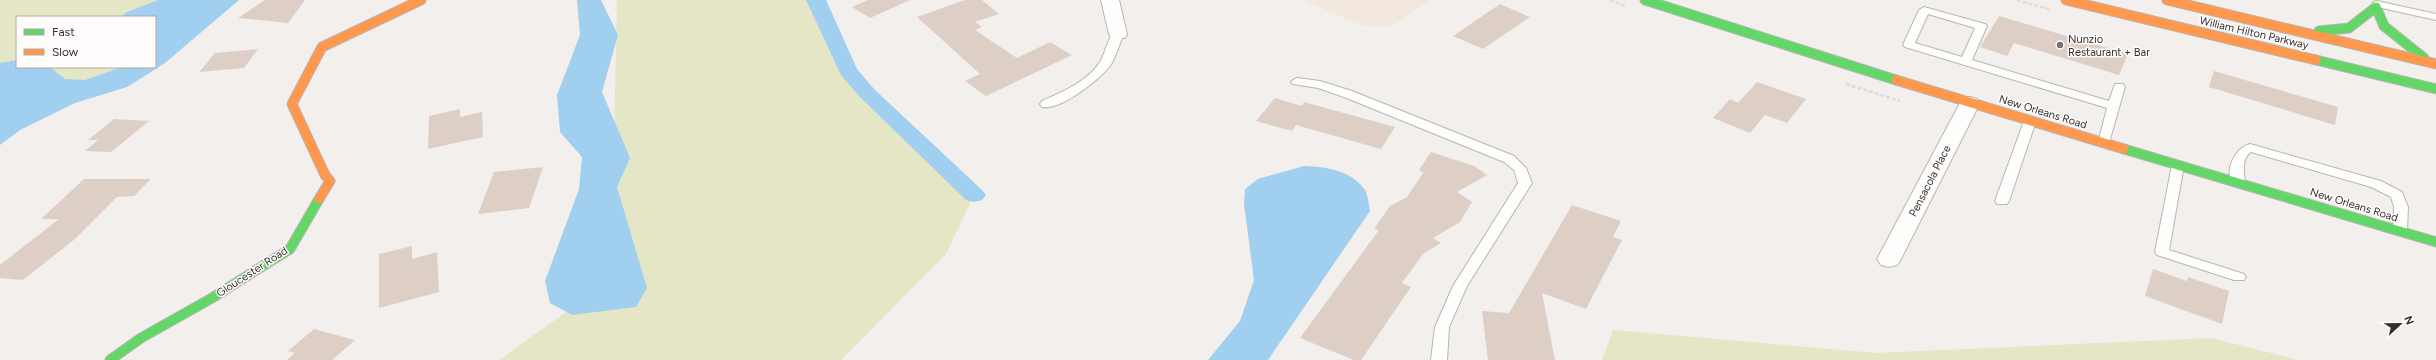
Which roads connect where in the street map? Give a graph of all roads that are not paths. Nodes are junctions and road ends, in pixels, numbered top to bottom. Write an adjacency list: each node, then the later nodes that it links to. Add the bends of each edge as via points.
1 (421, 0): 27 (main road, Gloucester Road, via 322,48 292,104 317,154 324,175 330,181 290,249 212,298 141,338)
2 (1110, 0): 9 (street)
3 (2066, 0): 14 (main road, William Hilton Parkway)
4 (2166, 0): 8 (main road, William Hilton Parkway)
5 (1649, 1): 15 (main road, New Orleans Road)
6 (2377, 4): 7 (lane); 8 (main road, via 2349,28 2319,31); 11 (main road, via 2384,26)
7 (2436, 17)
8 (2280, 27): 11 (main road, William Hilton Parkway)
9 (1118, 34): 16 (lane, via 1105,64 1078,89)
10 (1966, 62): 10 (lane, via 1981,26 1924,10 1909,45); 17 (lane)
11 (2435, 64)
12 (1297, 82): 28 (lane, via 1320,85 1348,94 1509,159 1520,168 1525,184 1460,286 1442,327)
13 (2119, 87): 17 (lane)
14 (2436, 89)
15 (1970, 103): 18 (main road, New Orleans Road); 25 (street, Pensacola Place)
16 (1046, 104)
17 (2114, 106): 19 (lane)
18 (2030, 121): 19 (main road, New Orleans Road); 22 (lane)
19 (2104, 143): 20 (main road, New Orleans Road)
20 (2178, 165): 21 (main road, New Orleans Road); 26 (lane, via 2162,252)
21 (2238, 183): 23 (main road, New Orleans Road); 23 (lane, via 2238,156 2243,150 2250,148 2376,184 2397,195 2401,207)
22 (2002, 201)
23 (2400, 231): 24 (main road, New Orleans Road)
24 (2436, 242)
25 (1889, 259)
26 (2239, 277)
27 (110, 360)
28 (1439, 360)

